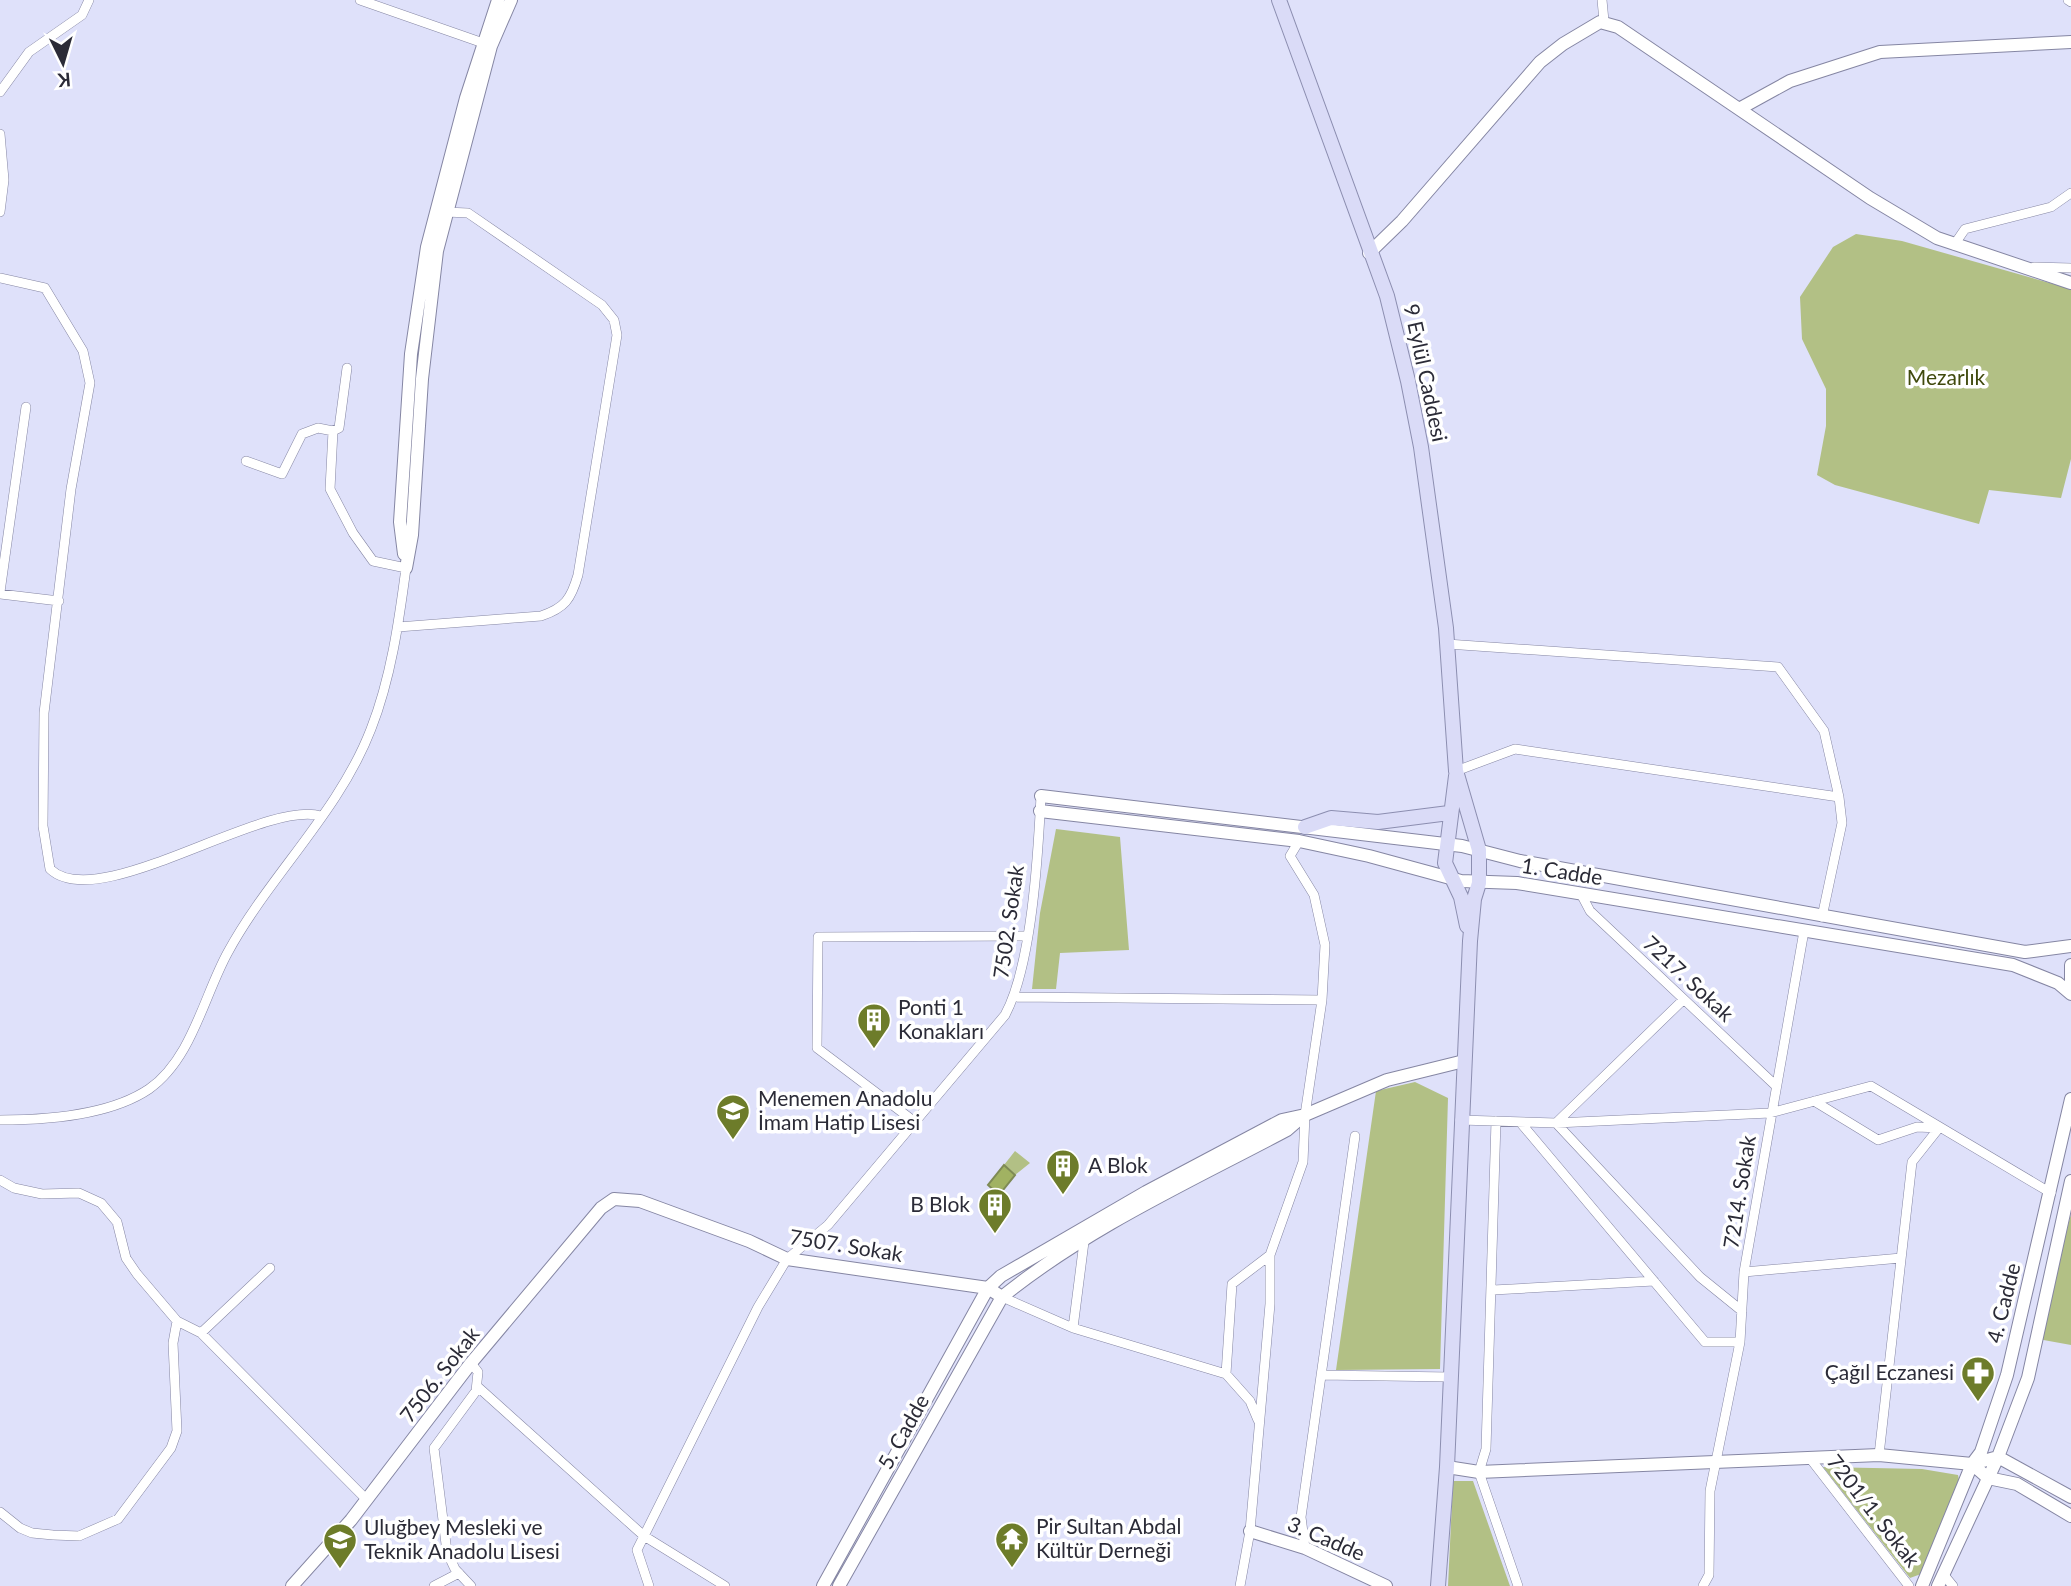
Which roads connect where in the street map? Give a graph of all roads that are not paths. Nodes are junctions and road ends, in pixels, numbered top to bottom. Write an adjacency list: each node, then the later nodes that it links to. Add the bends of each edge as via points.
1 (89, 0): 10 (street, via 82,15 29,52)
2 (360, 0): 9 (street)
3 (497, 0): 9 (street)
4 (511, 0): 9 (street)
5 (1279, 0): 19 (main road, 9 Eylül Caddesi)
6 (1602, 0): 7 (street)
7 (1604, 21): 11 (street); 19 (street, via 1540,62)
8 (2071, 41): 11 (street, via 1880,52 1790,81)
9 (487, 45): 17 (street); 28 (street, via 427,247 411,354 400,522)
10 (0, 92)
11 (1739, 109): 18 (street, via 1870,198)
12 (0, 134): 16 (street, via 4,180)
13 (2071, 193): 15 (street)
14 (2071, 203): 15 (street)
15 (2051, 207): 18 (street, via 1977,224 1965,229)
16 (0, 212)
17 (446, 212): 28 (street, via 432,289); 31 (street, via 468,213 602,305 614,320 617,335 579,575 571,598 560,610 541,615)
18 (1954, 244): 20 (street)
19 (1369, 253): 32 (main road, 9 Eylül Caddesi, via 1387,296 1413,407)
20 (2027, 267): 21 (street); 23 (street)
21 (2071, 268)
22 (0, 278): 30 (street, via 45,288 83,351 88,368 90,383)
23 (2071, 283)
24 (347, 368): 26 (street, via 339,428)
25 (26, 407): 29 (street)
26 (333, 431): 27 (street, via 318,428 302,434 282,474); 28 (street, via 330,489 353,533 373,561)
27 (246, 461)
28 (406, 568): 31 (street)
29 (0, 593): 30 (street)
30 (59, 601): 38 (street, via 44,713 43,770 45,850 55,874 71,880 132,871 292,814)
31 (398, 627): 38 (street, via 371,729)
32 (1447, 644): 33 (main road, 9 Eylül Caddesi); 35 (street, via 1778,667 1824,731)
33 (1457, 771): 35 (street, via 1515,750); 37 (main road, 9 Eylül Caddesi); 41 (main road, 9 Eylül Caddesi)
34 (1041, 796): 36 (street, 7502. Sokak); 39 (street, 1. Cadde)
35 (1839, 797): 45 (street, via 1842,823)
36 (1040, 811): 39 (street, 1. Cadde); 47 (street, 7502. Sokak)
37 (1449, 813): 39 (main road, via 1378,822 1331,818); 40 (main road, 9 Eylül Caddesi)
38 (321, 816): 62 (street, via 228,951 194,1026 162,1077 108,1107)
39 (1302, 834): 40 (street, 1. Cadde); 42 (street, 1. Cadde); 54 (street, via 1290,856 1314,895 1325,945)
40 (1447, 846): 41 (street, 1. Cadde); 42 (main road, 9 Eylül Caddesi, via 1445,863)
41 (1479, 850): 43 (main road, 9 Eylül Caddesi); 45 (street, 1. Cadde)
42 (1450, 878): 43 (street, 1. Cadde); 48 (main road, 9 Eylül Caddesi, via 1461,897)
43 (1479, 883): 44 (street, 1. Cadde, via 1517,883); 48 (main road, 9 Eylül Caddesi)
44 (1581, 894): 46 (street, 1. Cadde); 55 (street, 7217. Sokak, via 1590,911)
45 (1822, 917): 49 (street, 1. Cadde, via 2025,952)
46 (1804, 931): 52 (street, 1. Cadde, via 2013,965 2058,983); 57 (street, 7214. Sokak)
47 (1027, 936): 53 (street, 7502. Sokak); 65 (street, via 818,937 817,1048)
48 (1470, 941): 56 (main road, 9 Eylül Caddesi)
49 (2071, 946)
50 (2071, 965): 51 (street)
51 (2071, 989)
52 (2071, 994)
53 (1015, 997): 54 (street); 65 (street, 7502. Sokak)
54 (1322, 1000): 61 (street)
55 (1683, 1000): 57 (street, 7217. Sokak); 67 (street)
56 (1464, 1061): 61 (street, via 1387,1080); 63 (main road, 9 Eylül Caddesi)
57 (1776, 1085): 60 (street, 7214. Sokak)
58 (2071, 1099): 72 (street, 4. Cadde)
59 (1814, 1101): 60 (street); 68 (street, via 1878,1140 1917,1127); 68 (street, via 1871,1086)
60 (1770, 1113): 67 (street); 79 (street, 7214. Sokak)
61 (1305, 1115): 74 (street, via 1287,1130); 75 (street, via 1303,1162); 81 (street, via 1282,1120 1146,1192 1001,1276)
62 (0, 1120)
63 (1460, 1120): 64 (street); 92 (main road, 9 Eylül Caddesi)
64 (1496, 1121): 66 (street); 82 (street)
65 (915, 1122): 77 (street, 7502. Sokak, via 828,1225)
66 (1520, 1122): 67 (street); 80 (street)
67 (1556, 1123): 84 (street, via 1700,1277)
68 (1940, 1128): 72 (street); 76 (street, via 1912,1162)
69 (1355, 1136): 91 (street)
70 (0, 1180): 85 (street, via 42,1194 79,1193 101,1203 117,1222 126,1258)
71 (2071, 1184): 72 (street); 97 (street, 4. Cadde, via 2028,1378)
72 (2052, 1186): 99 (street, 4. Cadde, via 2007,1375 1981,1452)
73 (625, 1198): 77 (street, 7507. Sokak, via 749,1241); 89 (street, 7506. Sokak, via 601,1208)
74 (1084, 1242): 83 (street); 86 (street)
75 (1270, 1255): 90 (street, via 1232,1284); 94 (street)
76 (1901, 1258): 79 (street); 95 (street)
77 (786, 1259): 81 (street, 7507. Sokak); 108 (street)
78 (270, 1268): 87 (street)
79 (1744, 1272): 84 (street, 7214. Sokak)
80 (1654, 1281): 82 (street); 88 (street, via 1705,1342)
81 (988, 1288): 83 (street); 117 (street)
82 (1493, 1290): 101 (street, via 1486,1449)
83 (1002, 1297): 86 (street); 118 (street, 5. Cadde)
84 (1742, 1311): 88 (street, 7214. Sokak)
85 (177, 1321): 87 (street); 105 (street, via 173,1343 177,1432 171,1448 118,1519 79,1536 53,1535 20,1528)
86 (1073, 1328): 90 (street)
87 (201, 1333): 104 (street)
88 (1740, 1342): 98 (street, 7214. Sokak)
89 (471, 1363): 93 (street, via 478,1371); 104 (street, 7506. Sokak)
90 (1226, 1374): 94 (street, via 1250,1401)
91 (1321, 1375): 92 (street); 109 (street, via 1301,1517)
92 (1450, 1377): 100 (main road, 9 Eylül Caddesi)
93 (478, 1387): 108 (street); 110 (street, via 434,1448 447,1552)
94 (1259, 1422): 107 (street)
95 (1879, 1455): 96 (street); 99 (street)
96 (1809, 1457): 98 (street); 124 (street, 7201/1. Sokak)
97 (1998, 1457): 99 (street); 102 (street, 4. Cadde); 103 (street)
98 (1718, 1460): 101 (street); 123 (street, 7214. Sokak, via 1710,1491 1709,1575)
99 (1972, 1464): 102 (street); 125 (street, 4. Cadde)
100 (1447, 1467): 101 (street); 121 (main road, 9 Eylül Caddesi)
101 (1479, 1472): 122 (street)
102 (1988, 1478): 106 (street, via 2017,1484); 111 (street, 4. Cadde)
103 (2071, 1497)
104 (367, 1500): 112 (street, 7506. Sokak)
105 (0, 1512)
106 (2071, 1516)
107 (1250, 1531): 109 (street, 3. Cadde); 119 (street)
108 (644, 1536): 115 (street, via 637,1550); 116 (street)
109 (1305, 1548): 120 (street, 3. Cadde)
110 (459, 1573): 113 (street); 114 (street)
111 (1941, 1580): 126 (street)
112 (292, 1586)
113 (434, 1586)
114 (471, 1586)
115 (649, 1586)
116 (725, 1586)
117 (824, 1586)
118 (839, 1586)
119 (1240, 1586)
120 (1386, 1586)
121 (1438, 1586)
122 (1518, 1586)
123 (1703, 1586)
124 (1909, 1586)
125 (1922, 1586)
126 (1953, 1586)

